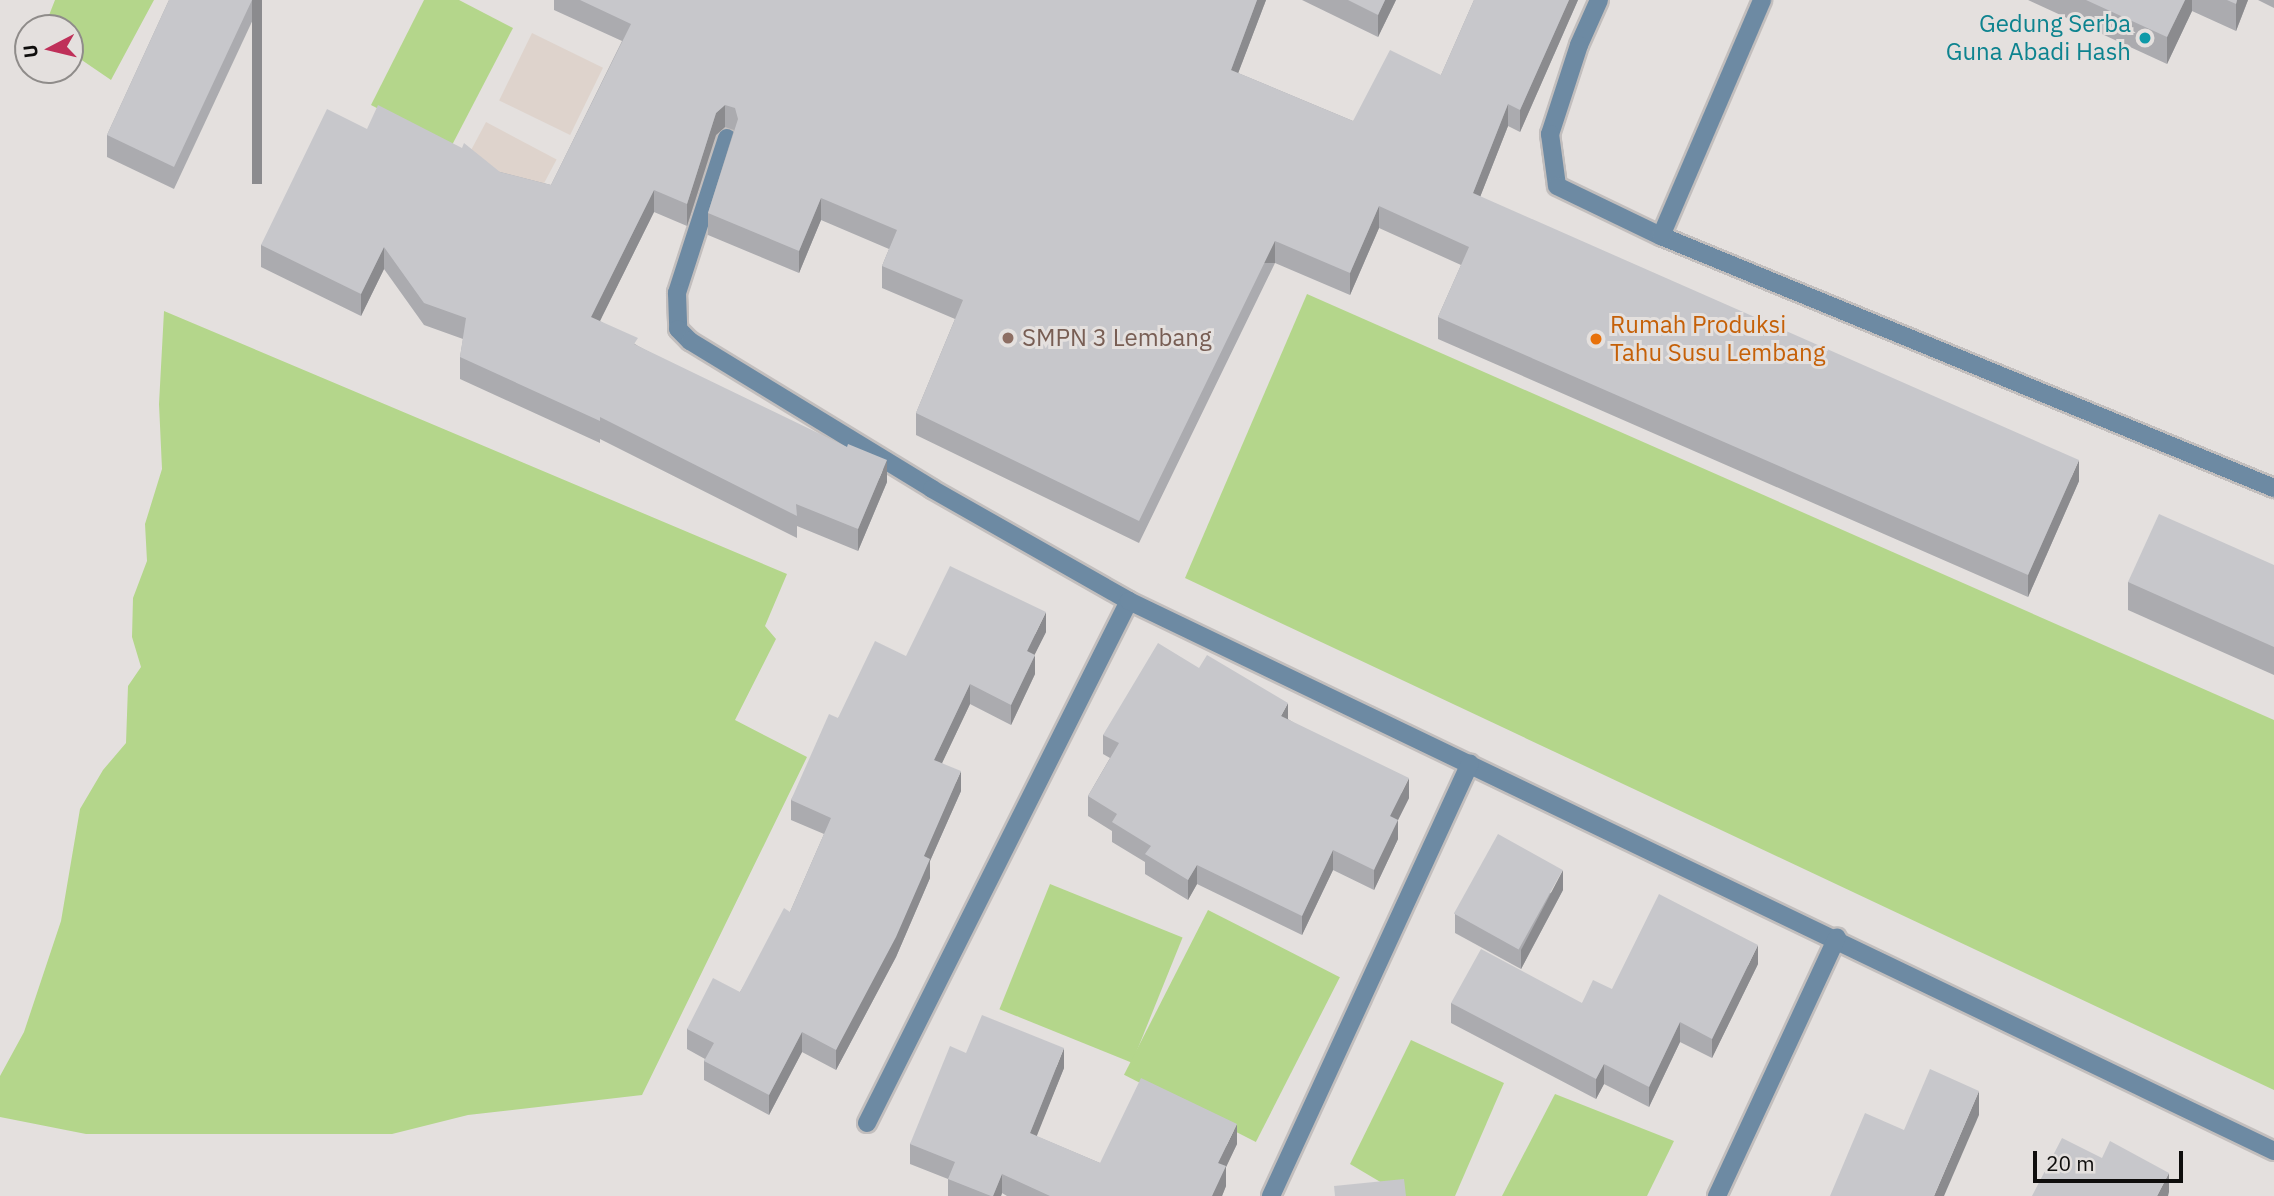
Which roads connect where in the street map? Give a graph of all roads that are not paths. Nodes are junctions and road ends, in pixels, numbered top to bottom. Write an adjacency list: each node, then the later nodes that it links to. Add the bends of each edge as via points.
1 (1599, 0): 4 (street, via 1550,134 1557,186)
2 (1762, 0): 4 (street)
3 (727, 138): 6 (street, via 677,293 678,329 690,341 932,489)
4 (1661, 236): 5 (street)
5 (2274, 488)
6 (1129, 601): 7 (street); 9 (street)
7 (1470, 764): 8 (street); 11 (street)
8 (1837, 938): 10 (street); 12 (street)
9 (867, 1123)
10 (2274, 1152)
11 (1271, 1196)
12 (1717, 1196)

